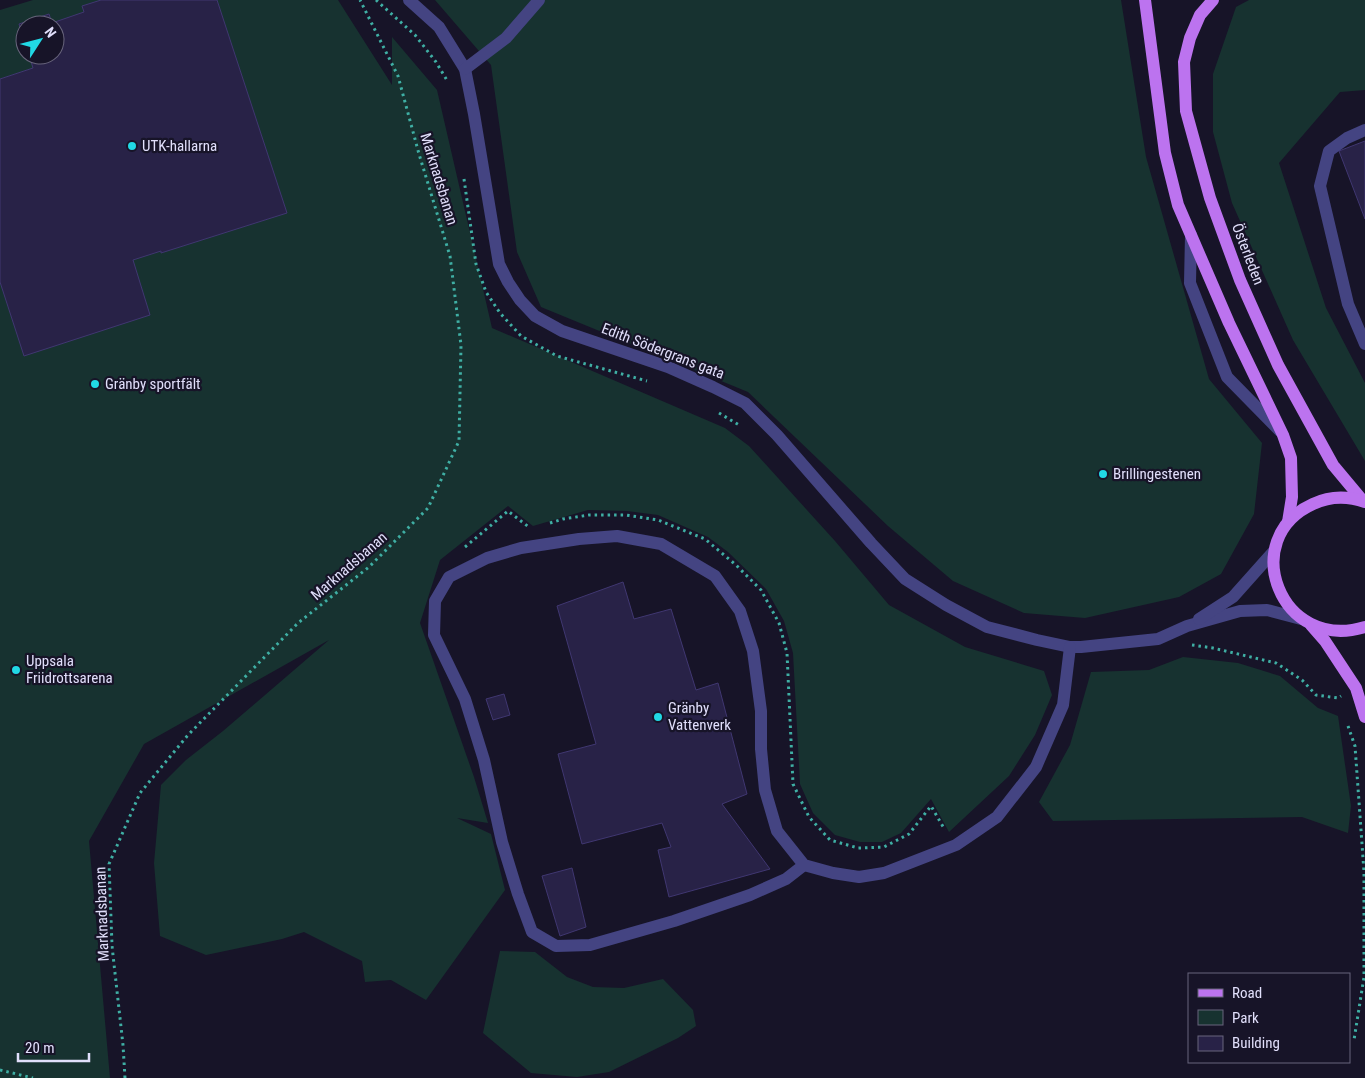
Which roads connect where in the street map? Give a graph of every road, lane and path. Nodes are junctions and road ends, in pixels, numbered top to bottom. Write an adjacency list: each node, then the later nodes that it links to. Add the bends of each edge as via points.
1 (360, 0): 30 (path, Marknadsbanan, via 398,76 450,256 460,345 459,441 428,508 369,567 298,623 188,735 140,793 109,864 112,946)
2 (409, 0): 6 (street, Edith Södergrans gata, via 439,27)
3 (538, 0): 6 (street, via 506,38)
4 (1145, 0): 8 (main road, via 1164,153 1178,205)
5 (1212, 0): 11 (main road, Österleden, via 1200,15 1184,62 1186,111 1210,198 1240,280 1278,365 1333,466)
6 (465, 69): 20 (street, Edith Södergrans gata, via 499,264 520,300 535,316 562,331 668,367 745,403 905,579 987,627)
7 (1365, 130): 9 (street, via 1329,151 1320,186 1348,304)
8 (1191, 235): 10 (main road); 10 (street, via 1190,283 1227,377)
9 (1365, 344)
10 (1283, 435): 12 (main road, via 1291,458 1292,497)
11 (1364, 501): 12 (main road, via 1343,497 1322,500 1304,508)
12 (1288, 522): 15 (main road)
13 (547, 524): 25 (path, via 589,515 626,515 658,520 705,539 761,590 779,623 787,653 793,784 809,817 830,840 858,848 884,847 909,834 931,806)
14 (532, 529): 16 (path, via 508,511)
15 (1274, 551): 17 (main road, via 1274,574 1281,595 1289,608); 18 (street, via 1232,597)
16 (459, 552)
17 (1306, 622): 18 (street, via 1267,610 1240,611); 19 (main road, via 1329,631 1347,632); 23 (main road, via 1326,641 1356,688)
18 (1187, 626): 20 (street, Edith Södergrans gata, via 1158,639)
19 (1365, 627)
20 (1070, 647): 25 (street, via 1063,705 1036,767 997,817)
21 (1338, 698): 22 (path)
22 (1340, 706)
23 (1365, 717)
24 (1346, 722): 27 (path, via 1355,746 1364,872 1364,977)
25 (956, 845): 26 (street, via 884,873 859,877)
26 (804, 865): 26 (street, via 777,832 765,790 754,651 740,611 715,576 662,544 617,536 521,548 486,558 449,577 435,601 434,636 465,699 484,760 512,877 532,932 556,946 590,945 750,895 786,879)
27 (1354, 1040)
28 (0, 1070): 29 (path)
29 (33, 1078)
30 (125, 1078)

